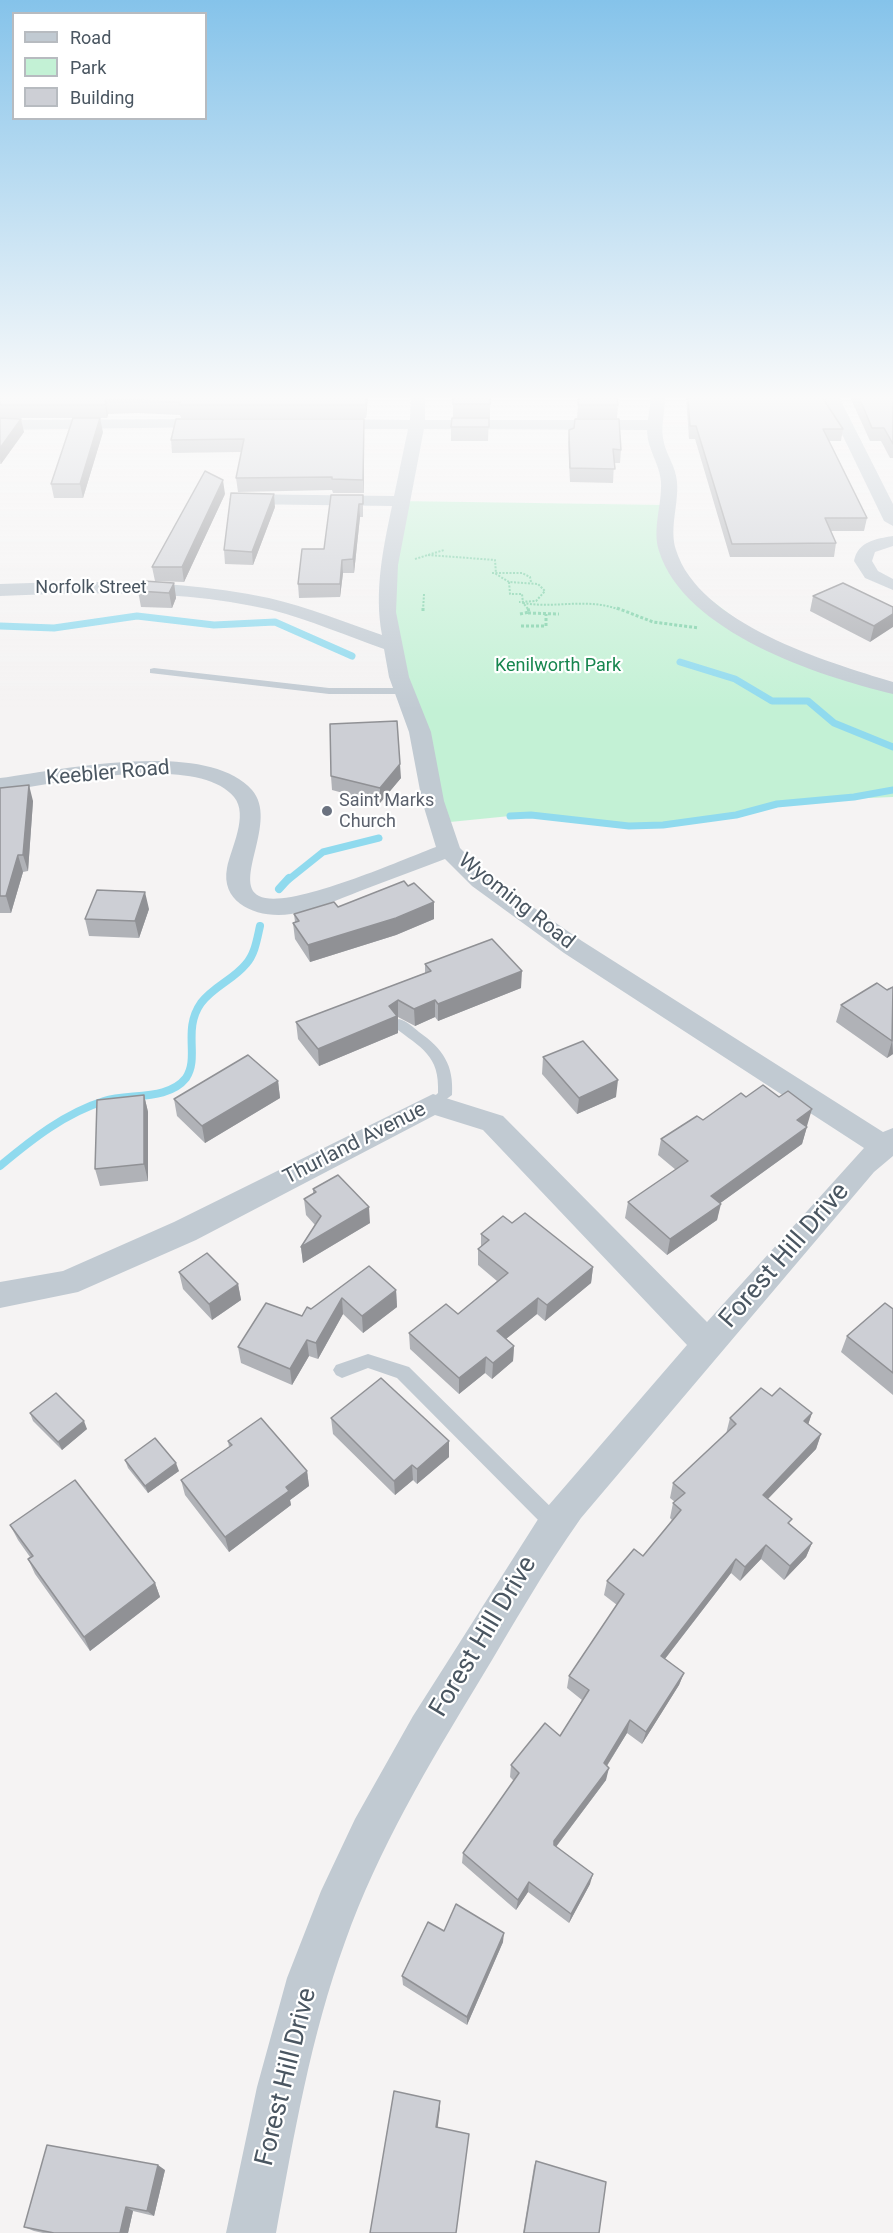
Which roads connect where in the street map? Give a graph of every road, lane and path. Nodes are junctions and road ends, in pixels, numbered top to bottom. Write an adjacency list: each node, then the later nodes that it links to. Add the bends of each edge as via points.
1 (400, 501): 21 (street, Wyoming Road, via 387,591)
2 (668, 501): 23 (street, via 667,551 688,589 711,608 781,648)
3 (883, 501): 4 (street)
4 (893, 521)
5 (893, 541): 10 (street, via 872,546 863,552 861,560 873,576)
6 (428, 555): 7 (path, via 495,560)
7 (494, 573): 8 (path); 9 (path, via 526,574)
8 (509, 582): 9 (path); 13 (path, via 510,594 522,594)
9 (531, 582): 13 (path, via 539,584 545,592 536,601)
10 (893, 585)
11 (0, 590): 21 (street, Norfolk Street, via 81,587 218,593 272,604)
12 (424, 594): 14 (path)
13 (521, 603): 16 (path, via 529,608); 20 (path, via 543,608 558,603 615,605 654,622)
14 (423, 611)
15 (520, 614): 16 (path)
16 (527, 614): 17 (path)
17 (546, 614): 18 (path); 19 (path, via 546,626)
18 (559, 614)
19 (521, 626)
20 (709, 631)
21 (391, 645): 24 (street, Wyoming Road)
22 (154, 671): 24 (lane, via 329,691)
23 (893, 688)
24 (403, 691): 26 (street, Wyoming Road, via 420,732 433,801)
25 (0, 785): 26 (street, Keebler Road, via 155,767 199,770 228,782 244,794 251,807 250,829 237,866 237,884 243,895 263,906 300,905)
26 (448, 850): 29 (street, Wyoming Road, via 480,881 573,947)
27 (399, 1024): 28 (lane, via 438,1055 447,1074 445,1095)
28 (433, 1104): 30 (street, Thurland Avenue, via 185,1231 99,1269 67,1283); 31 (street, Thurland Avenue, via 493,1123)
29 (888, 1142): 31 (street, Forest Hill Drive)
30 (0, 1295)
31 (708, 1345): 33 (street, Forest Hill Drive)
32 (342, 1370): 33 (lane, via 368,1361 403,1372)
33 (555, 1524): 34 (street, Forest Hill Drive, via 411,1756 331,1922 284,2069)
34 (251, 2233)

